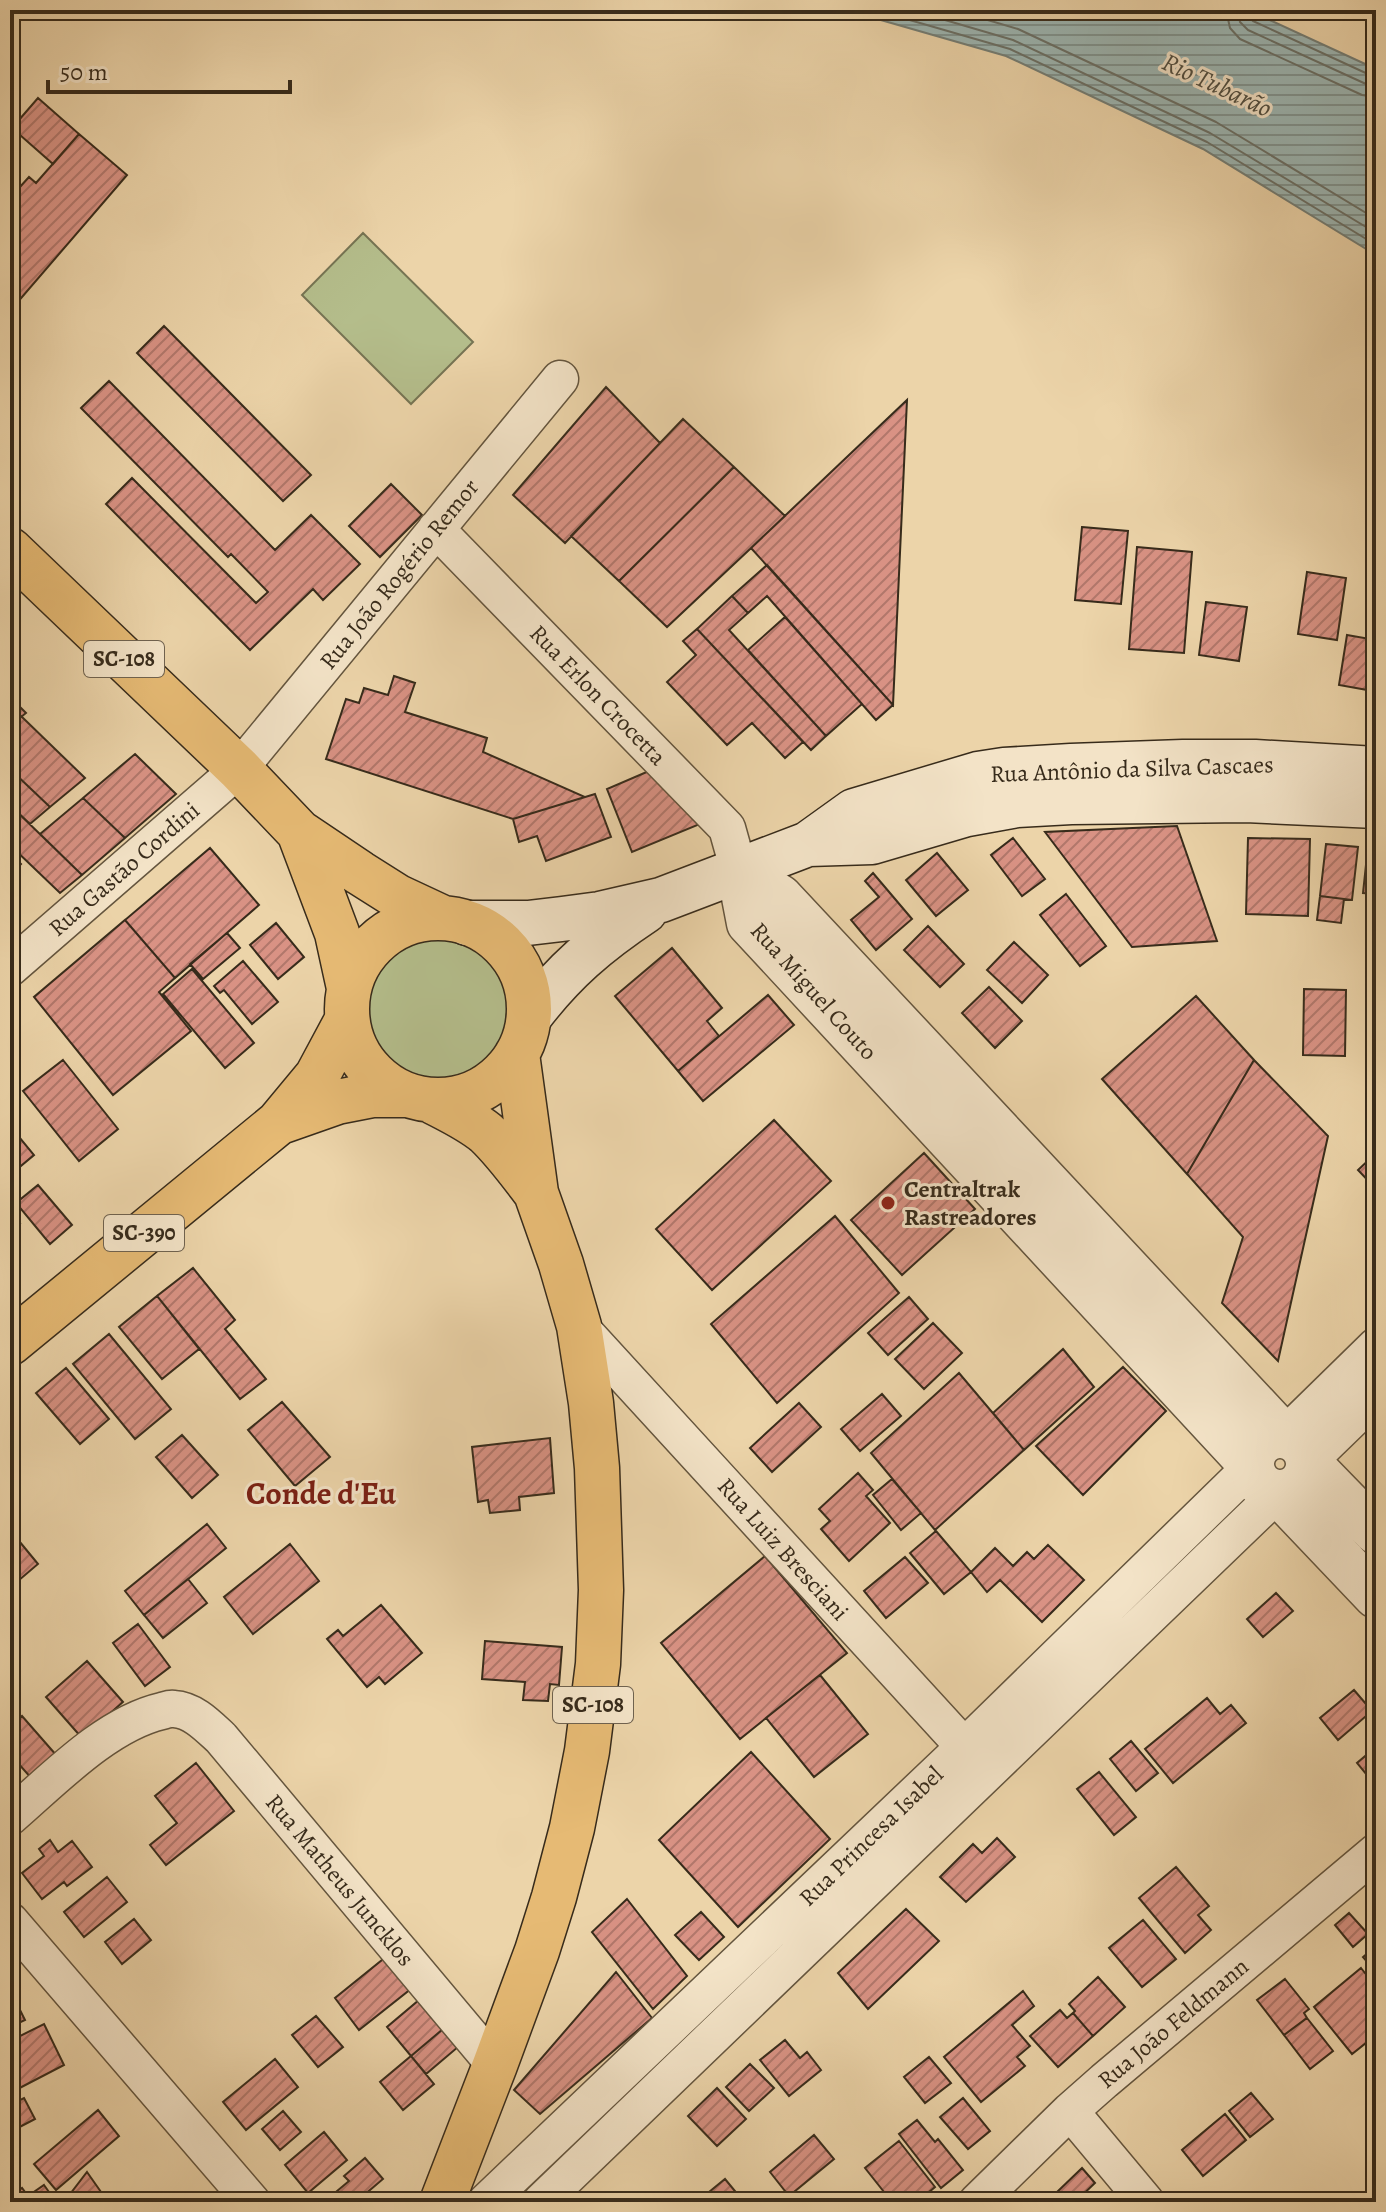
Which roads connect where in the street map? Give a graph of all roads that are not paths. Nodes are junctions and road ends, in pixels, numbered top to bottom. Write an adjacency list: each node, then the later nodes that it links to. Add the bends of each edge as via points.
1 (560, 379): 2 (street, Rua João Rogério Remor)
2 (436, 529): 4 (street, Rua João Rogério Remor); 9 (street, Rua Erlon Crocetta, via 727,828)
3 (10, 550): 4 (main road, SC-108)
4 (239, 769): 8 (main road, SC-108); 12 (street, Rua Gastão Cordini)
5 (1376, 769): 6 (street, Rua Antônio da Silva Cascaes)
6 (1314, 783): 7 (street, Rua Antônio da Silva Cascaes); 9 (street, Rua Antônio da Silva Cascaes, via 1183,762 1071,784 1004,770 955,779 854,811 808,844)
7 (1376, 806)
8 (299, 832): 11 (main road, SC-108, via 398,897); 13 (main road, SC-108, via 337,933)
9 (739, 871): 10 (street, Rua Antônio da Silva Cascaes); 18 (street, Rua Miguel Couto, via 780,897); 19 (street, Rua Miguel Couto, via 749,923)
10 (661, 900): 11 (street, Rua Antônio da Silva Cascaes, via 528,923); 14 (street, Rua Antônio da Silva Cascaes, via 577,961 550,989)
11 (455, 920): 13 (main road, via 412,922 384,936 362,959); 14 (main road, via 494,937 514,959 527,987)
12 (10, 968)
13 (348, 1004): 15 (main road, via 353,1044 366,1066 384,1083); 16 (main road, SC-390, via 317,1076)
14 (523, 1035): 15 (main road, via 501,1075 481,1090 456,1099); 17 (main road, SC-108)
15 (418, 1098): 16 (main road, SC-390, via 373,1095); 17 (main road, SC-108, via 486,1133)
16 (278, 1123): 22 (main road, SC-390)
17 (536, 1193): 21 (main road, SC-108)
18 (1063, 1199): 19 (street); 20 (street, Rua Miguel Couto)
19 (1029, 1226): 24 (street, Rua Miguel Couto)
20 (1177, 1322): 24 (street); 26 (street, Rua Miguel Couto)
21 (579, 1326): 30 (street, Rua Luiz Bresciani); 34 (main road, SC-108, via 597,1468 598,1664 572,1828 537,1951)
22 (10, 1343)
23 (1376, 1346): 26 (street)
24 (1146, 1352): 27 (street, Rua Miguel Couto)
25 (1376, 1396): 26 (street)
26 (1296, 1449): 27 (street, via 1303,1480 1288,1491); 28 (street, Rua Miguel Couto)
27 (1265, 1479): 29 (street, Rua Miguel Couto); 30 (street, Rua Princesa Isabel)
28 (1376, 1532)
29 (1376, 1596)
30 (976, 1760): 38 (street, Rua Princesa Isabel); 39 (street, Rua Princesa Isabel)
31 (10, 1817): 34 (street, Rua Matheus Juncklos, via 114,1732 148,1714 174,1708 198,1717)
32 (1376, 1852): 35 (street, Rua João Feldmann)
33 (10, 1921): 36 (street)
34 (495, 2065): 37 (main road, SC-108)
35 (1070, 2111): 40 (street, Rua João Feldmann); 41 (street)
36 (245, 2200)
37 (442, 2202)
38 (486, 2202)
39 (541, 2202)
40 (977, 2202)
41 (1146, 2202)

